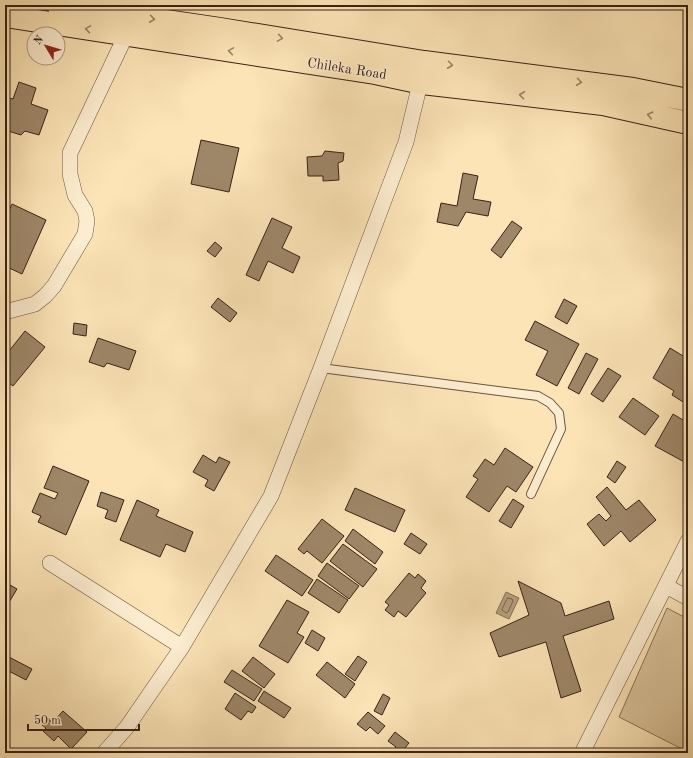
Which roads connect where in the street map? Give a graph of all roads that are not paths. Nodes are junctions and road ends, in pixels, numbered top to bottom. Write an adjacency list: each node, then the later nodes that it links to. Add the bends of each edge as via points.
1 (58, 5): 4 (highway, Chileka Road, one-way to 4, via 220,29)
2 (5, 16): 3 (highway, Chileka Road, one-way to 2)
3 (126, 35): 4 (highway, Chileka Road, one-way to 3, via 375,73); 7 (street, via 70,153 70,174 75,194 85,211 87,221 85,234 54,286 45,296 36,304)
4 (423, 72): 5 (highway, Chileka Road, one-way to 5, via 633,89); 6 (highway, Chileka Road, one-way to 4, via 603,104); 8 (street, via 406,142)
5 (688, 100)
6 (688, 123)
7 (5, 312)
8 (321, 368): 9 (lane, via 538,396 550,403 559,413 561,429); 14 (street, via 271,496)
9 (531, 494)
10 (688, 541): 12 (street)
11 (50, 563): 14 (street)
12 (666, 586): 13 (street); 16 (street)
13 (688, 598)
14 (182, 647): 15 (street, via 127,727)
15 (104, 753)
16 (582, 753)

